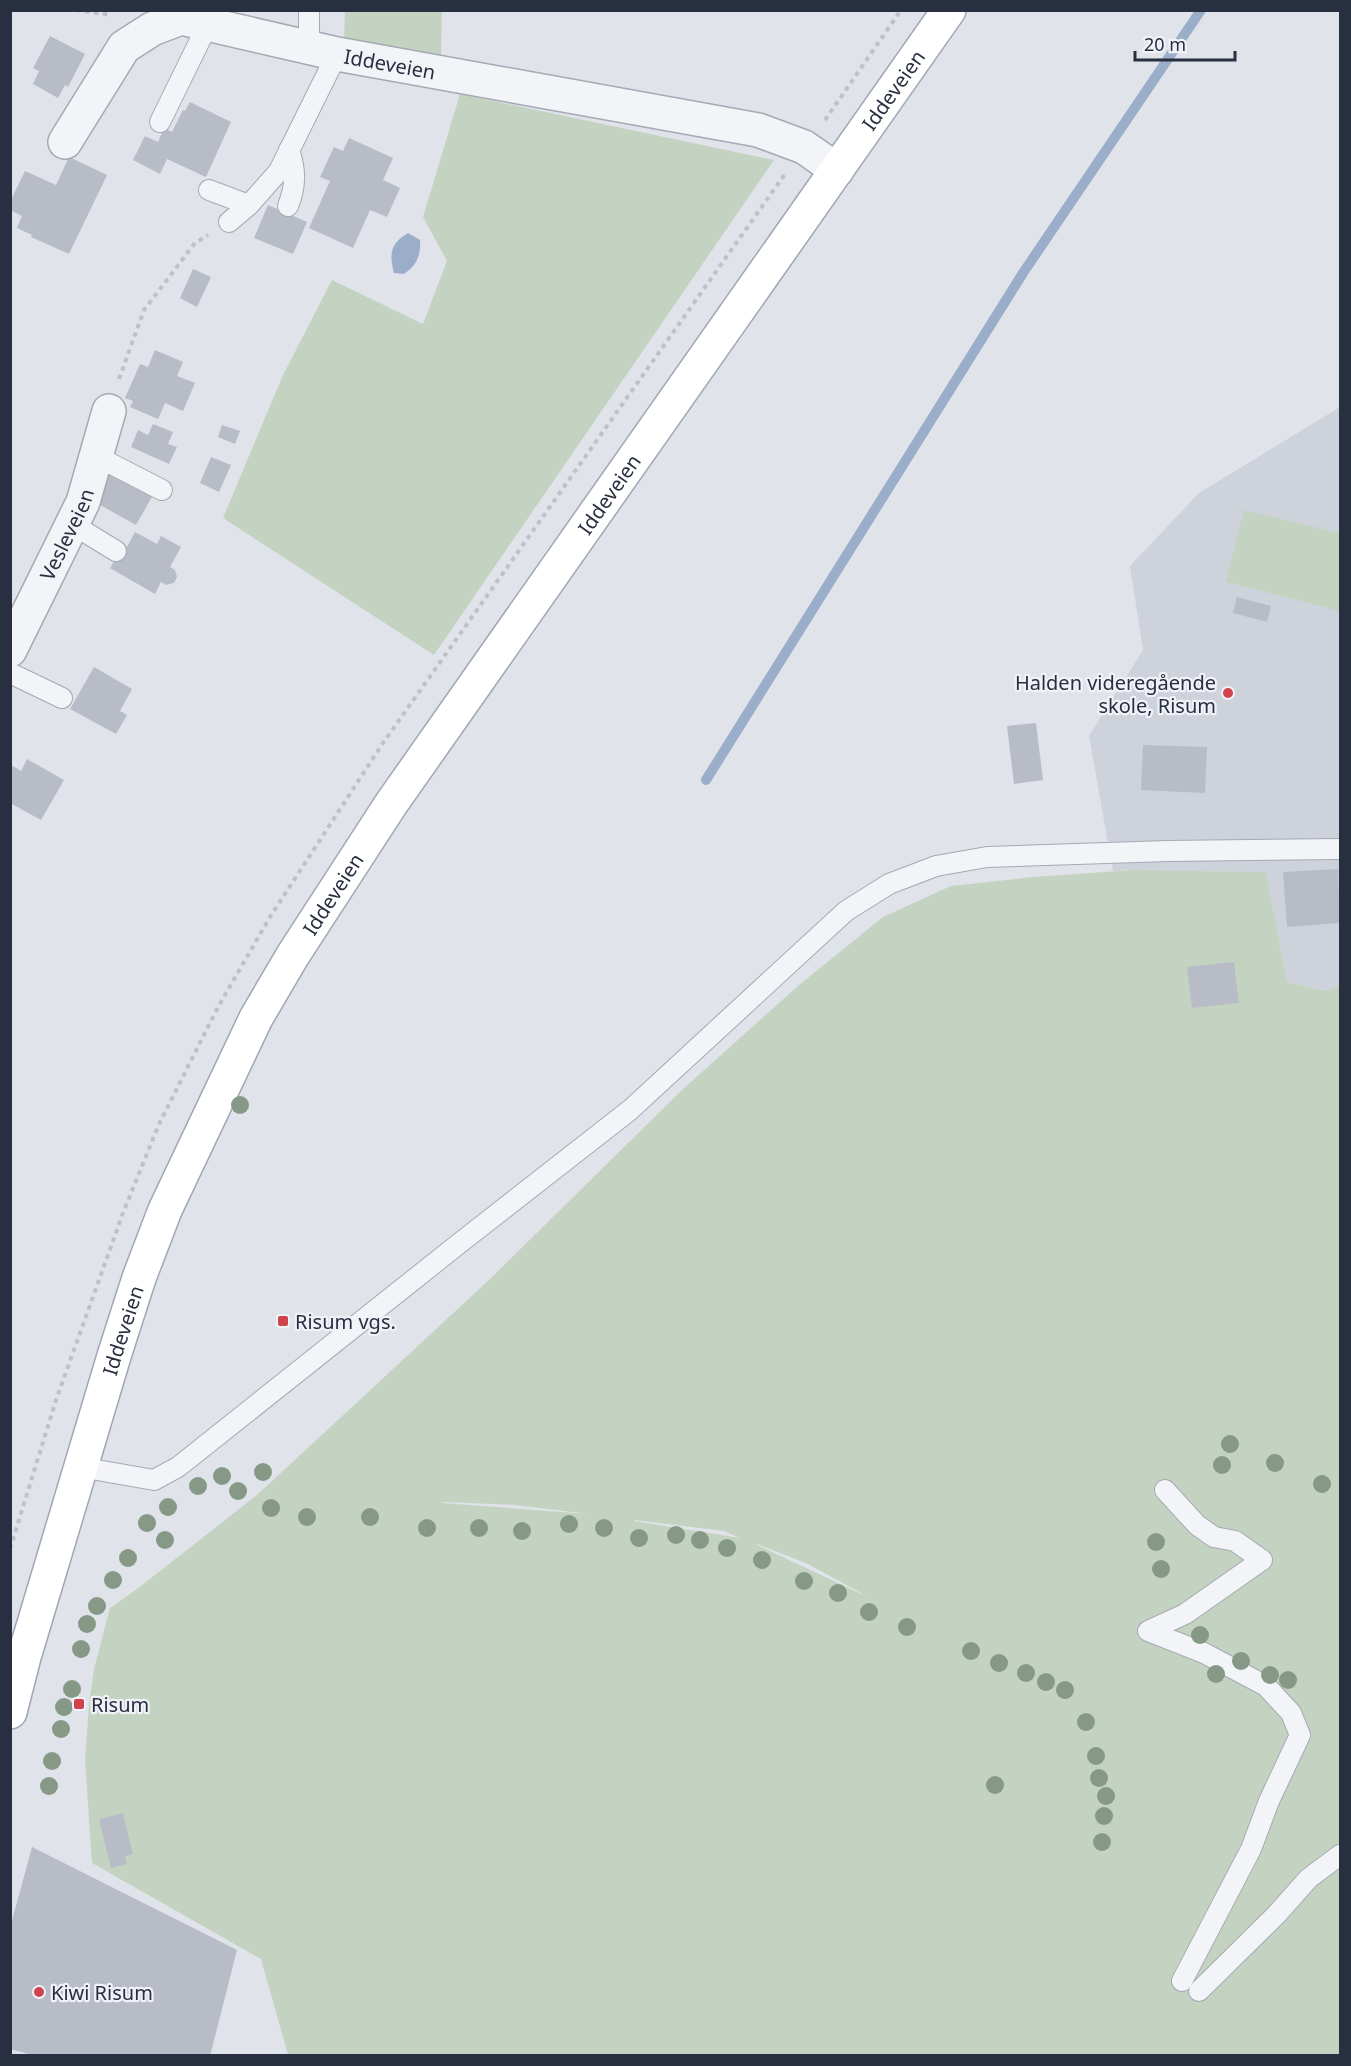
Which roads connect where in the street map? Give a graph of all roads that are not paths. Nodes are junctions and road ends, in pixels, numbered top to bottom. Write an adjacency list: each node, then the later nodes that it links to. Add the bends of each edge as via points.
1 (309, 10): 4 (lane)
2 (949, 10): 8 (main road, Iddeveien)
3 (186, 18): 4 (street, Iddeveien); 5 (lane); 6 (street, via 152,29 124,47)
4 (323, 50): 7 (lane); 8 (street, Iddeveien, via 758,130 804,147)
5 (160, 122)
6 (64, 142)
7 (289, 150): 10 (lane, via 279,171); 11 (lane, via 295,188)
8 (837, 170): 22 (main road, Iddeveien, via 391,804 256,1018 165,1210 139,1278)
9 (209, 190): 10 (lane)
10 (249, 205): 12 (lane)
11 (288, 206)
12 (229, 222)
13 (109, 411): 14 (street, Vesleveien)
14 (96, 456): 15 (lane); 16 (street, Vesleveien, via 83,502)
15 (162, 490)
16 (72, 524): 17 (lane); 18 (street, Vesleveien)
17 (116, 551)
18 (10, 650)
19 (10, 673): 20 (lane)
20 (62, 698)
21 (1341, 849): 22 (lane, via 987,857 936,866 889,884 846,911 630,1110 178,1467 154,1480)
22 (80, 1467): 24 (main road, Iddeveien)
23 (1165, 1490): 26 (lane, via 1197,1525 1214,1537 1235,1541 1262,1560 1185,1614 1148,1631 1204,1653 1266,1686 1291,1713 1300,1735 1251,1850)
24 (10, 1712)
25 (1341, 1856): 27 (lane, via 1309,1878)
26 (1182, 1981)
27 (1199, 1991)

